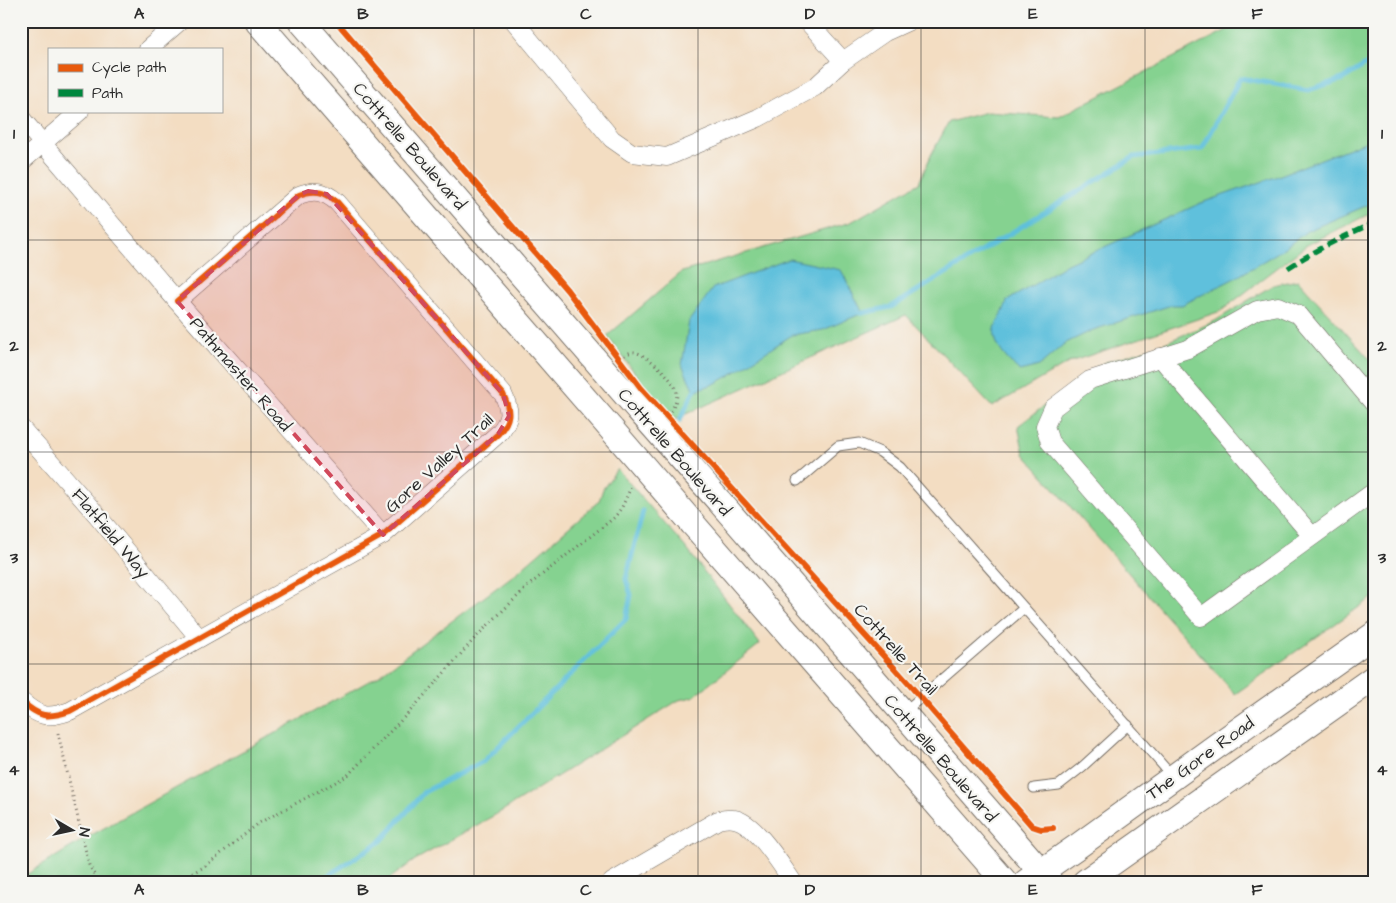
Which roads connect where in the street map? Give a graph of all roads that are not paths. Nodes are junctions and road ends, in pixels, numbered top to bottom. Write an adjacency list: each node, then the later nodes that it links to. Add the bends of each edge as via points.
1 (180, 21): 7 (street)
2 (257, 21): 33 (main road, Cottrelle Boulevard, bridge)
3 (301, 21): 26 (main road, Cottrelle Boulevard, bridge, via 650,410 718,501)
4 (514, 21): 8 (street, via 612,139 632,153 667,157 758,118 816,87)
5 (807, 21): 8 (street)
6 (909, 21): 8 (street, via 886,32)
7 (149, 48)
8 (843, 61)
9 (79, 112): 11 (street)
10 (21, 118): 11 (street, Pathmaster Road)
11 (42, 144): 12 (street); 13 (street, Pathmaster Road)
12 (21, 162)
13 (177, 300): 19 (street, Pathmaster Road); 19 (street, Gore Valley Trail, via 299,195 308,191 327,194 336,202 504,394 508,404 506,426)
14 (1160, 357): 15 (street, via 1188,349 1257,310 1278,306 1299,315); 20 (street); 20 (street, via 1090,380 1053,408 1045,426 1050,442 1201,617)
15 (1375, 405)
16 (21, 428): 23 (street, Flatfield Way)
17 (797, 481): 21 (lane, via 838,446 859,443 880,452 900,467)
18 (1375, 491): 20 (street)
19 (383, 535): 23 (street, Gore Valley Trail)
20 (1312, 536)
21 (1024, 608): 26 (lane); 27 (lane)
22 (1375, 634): 28 (main road, The Gore Road)
23 (199, 638): 25 (street, Gore Valley Trail, via 59,715 33,712)
24 (1375, 677): 34 (main road, The Gore Road)
25 (21, 701)
26 (902, 713): 30 (main road, Cottrelle Boulevard)
27 (1128, 725): 28 (lane); 29 (lane, via 1059,785)
28 (1173, 777): 30 (main road, The Gore Road)
29 (1034, 788)
30 (1039, 878)
31 (612, 882): 32 (street, via 718,820 735,819 768,845)
32 (793, 882)
33 (1005, 882)
34 (1085, 882)

